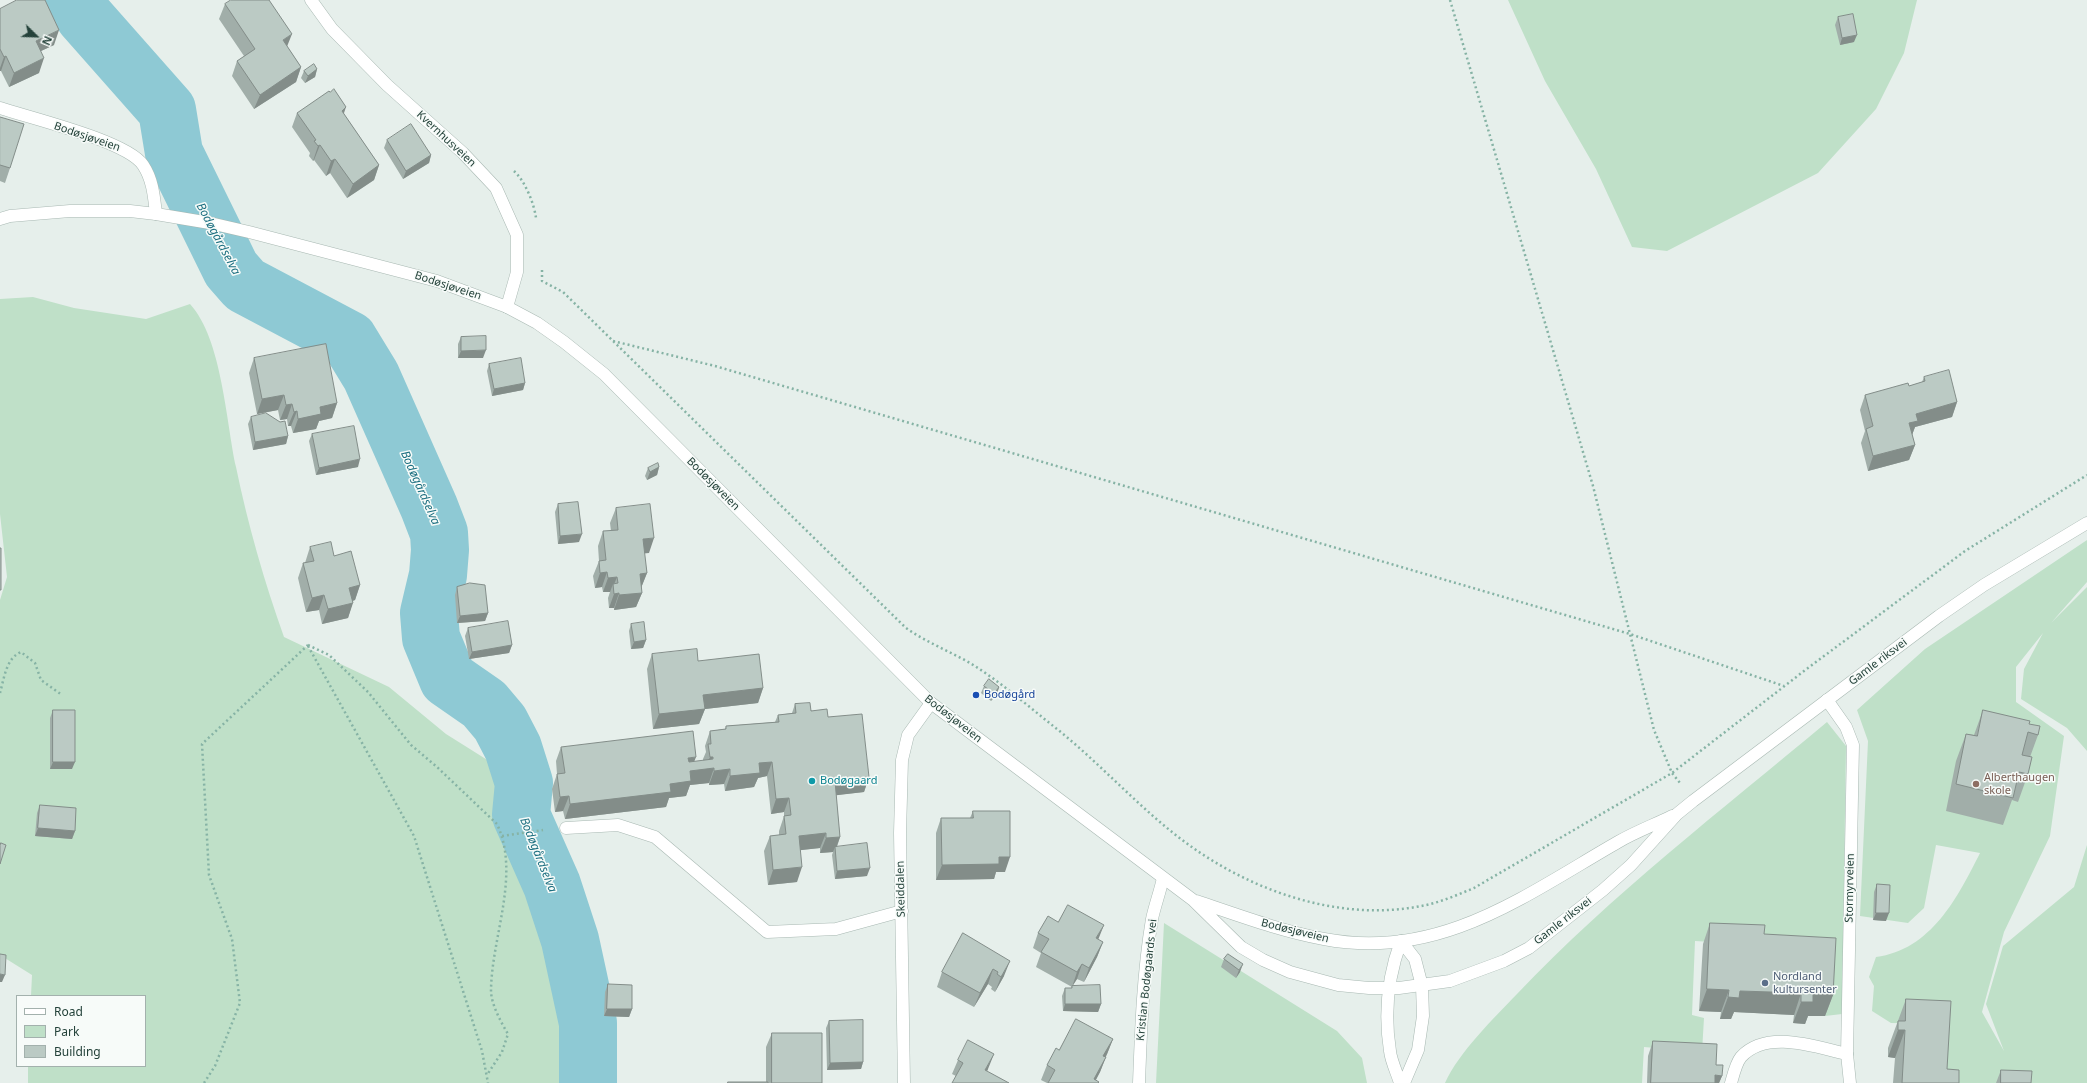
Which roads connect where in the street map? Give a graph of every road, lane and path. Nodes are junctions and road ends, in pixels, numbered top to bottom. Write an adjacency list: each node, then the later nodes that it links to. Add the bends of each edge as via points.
1 (311, 0): 7 (street, Kvernhusveien, via 332,29 387,85 463,153 496,188 517,235 517,272)
2 (1450, 0): 11 (path, via 1593,486)
3 (0, 108): 4 (street, Bodøsjøveien, via 124,149 143,164 153,187)
4 (156, 214): 5 (street, Bodøsjøveien, via 130,211 70,211); 7 (street, Bodøsjøveien, via 242,231 437,281)
5 (0, 219)
6 (542, 281): 8 (path, via 563,292)
7 (507, 307): 17 (street, Bodøsjøveien, via 542,326 604,374)
8 (613, 341): 11 (path, via 715,366); 18 (path, via 906,628 921,639 989,676 1069,738 1189,845 1231,871 1260,885 1301,899 1351,909 1407,909 1438,902 1474,888)
9 (2087, 475): 13 (path, via 1965,551)
10 (2087, 523): 16 (street, Gamle riksvei, via 1984,585)
11 (1630, 634): 13 (path); 18 (path, via 1654,730)
12 (308, 645): 23 (path, via 329,656 368,692 411,745 497,824); 31 (path, via 414,836 480,1044); 32 (path, via 202,744 209,875 232,939 240,1003 216,1066)
13 (1785, 686): 18 (path)
14 (0, 693): 15 (path, via 9,663 14,655 21,652 35,663 41,680)
15 (62, 694)
16 (1827, 700): 19 (street, Gamle riksvei); 30 (street, Stormyrveien, via 1846,727 1853,745)
17 (931, 703): 24 (street, Bodøsjøveien); 26 (street, Skeiddalen, via 908,735 902,760)
18 (1672, 773): 19 (path)
19 (1693, 801): 20 (street, Gamle riksvei)
20 (1677, 814): 27 (street, Gamle riksvei, via 1619,841 1526,898 1496,912 1460,927); 28 (street, Gamle riksvei, via 1631,865 1529,948 1469,975)
21 (566, 828): 26 (street, via 618,825 655,837 767,932 836,929)
22 (546, 830): 23 (path)
23 (502, 836): 31 (path, via 507,865 491,993 498,1016 508,1034 502,1052)
24 (1163, 878): 25 (street, Bodøsjøveien); 35 (street, Kristian Bodøgaards vei, via 1152,917 1148,951)
25 (1193, 900): 27 (street, Bodøsjøveien, via 1325,939 1374,943); 29 (street, Bodøsjøveien, via 1240,947 1263,960 1316,980 1369,988)
26 (902, 911): 34 (street, Skeiddalen)
27 (1401, 941): 28 (street, via 1416,959); 29 (street)
28 (1422, 986): 29 (street, Bodøsjøveien); 37 (street, via 1423,1016 1418,1050)
29 (1388, 988): 36 (street, via 1390,1051)
30 (1847, 1054): 38 (street, via 1777,1041 1755,1046 1740,1058); 39 (street, Stormyrveien)
31 (487, 1076): 33 (path)
32 (204, 1083)
33 (488, 1083)
34 (904, 1083)
35 (1139, 1083)
36 (1400, 1083)
37 (1404, 1083)
38 (1731, 1083)
39 (1850, 1083)

